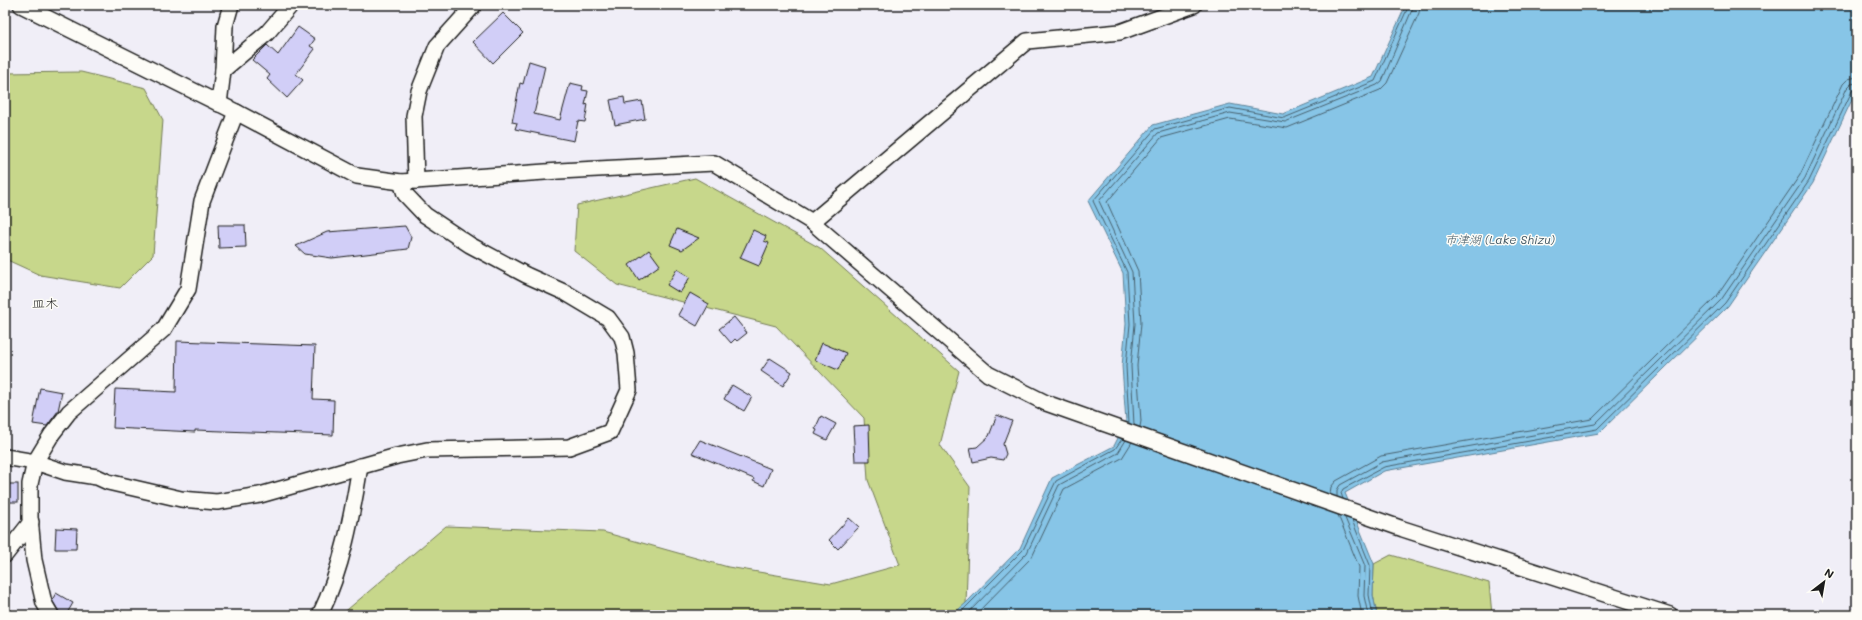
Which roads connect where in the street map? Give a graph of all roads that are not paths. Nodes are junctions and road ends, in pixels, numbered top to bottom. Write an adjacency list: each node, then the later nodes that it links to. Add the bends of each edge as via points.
1 (21, 5): 7 (street)
2 (231, 5): 6 (street, via 225,26)
3 (291, 5): 6 (street, via 267,33)
4 (474, 5): 9 (street, via 437,46 419,91 414,116)
5 (1194, 5): 11 (street, via 1120,32 1027,41)
6 (223, 70): 7 (street)
7 (219, 104): 8 (street)
8 (236, 112): 10 (street, via 357,176); 13 (street, via 202,201 188,289 164,329 69,412)
9 (416, 181): 10 (street); 11 (street, via 714,163)
10 (401, 182): 14 (street, via 405,194 425,215 470,245 566,293 608,318 622,337 629,390 610,432 569,447 427,450)
11 (812, 222): 19 (street, via 988,374 1046,403 1403,529)
12 (5, 457): 13 (street)
13 (34, 462): 14 (street, via 65,472 97,477 108,482 181,499 217,502 260,495); 15 (street, via 30,484)
14 (360, 466): 18 (street, via 352,516 328,599)
15 (31, 522): 16 (street); 17 (street, via 34,560 44,603)
16 (5, 554)
17 (51, 615)
18 (320, 615)
19 (1670, 615)

